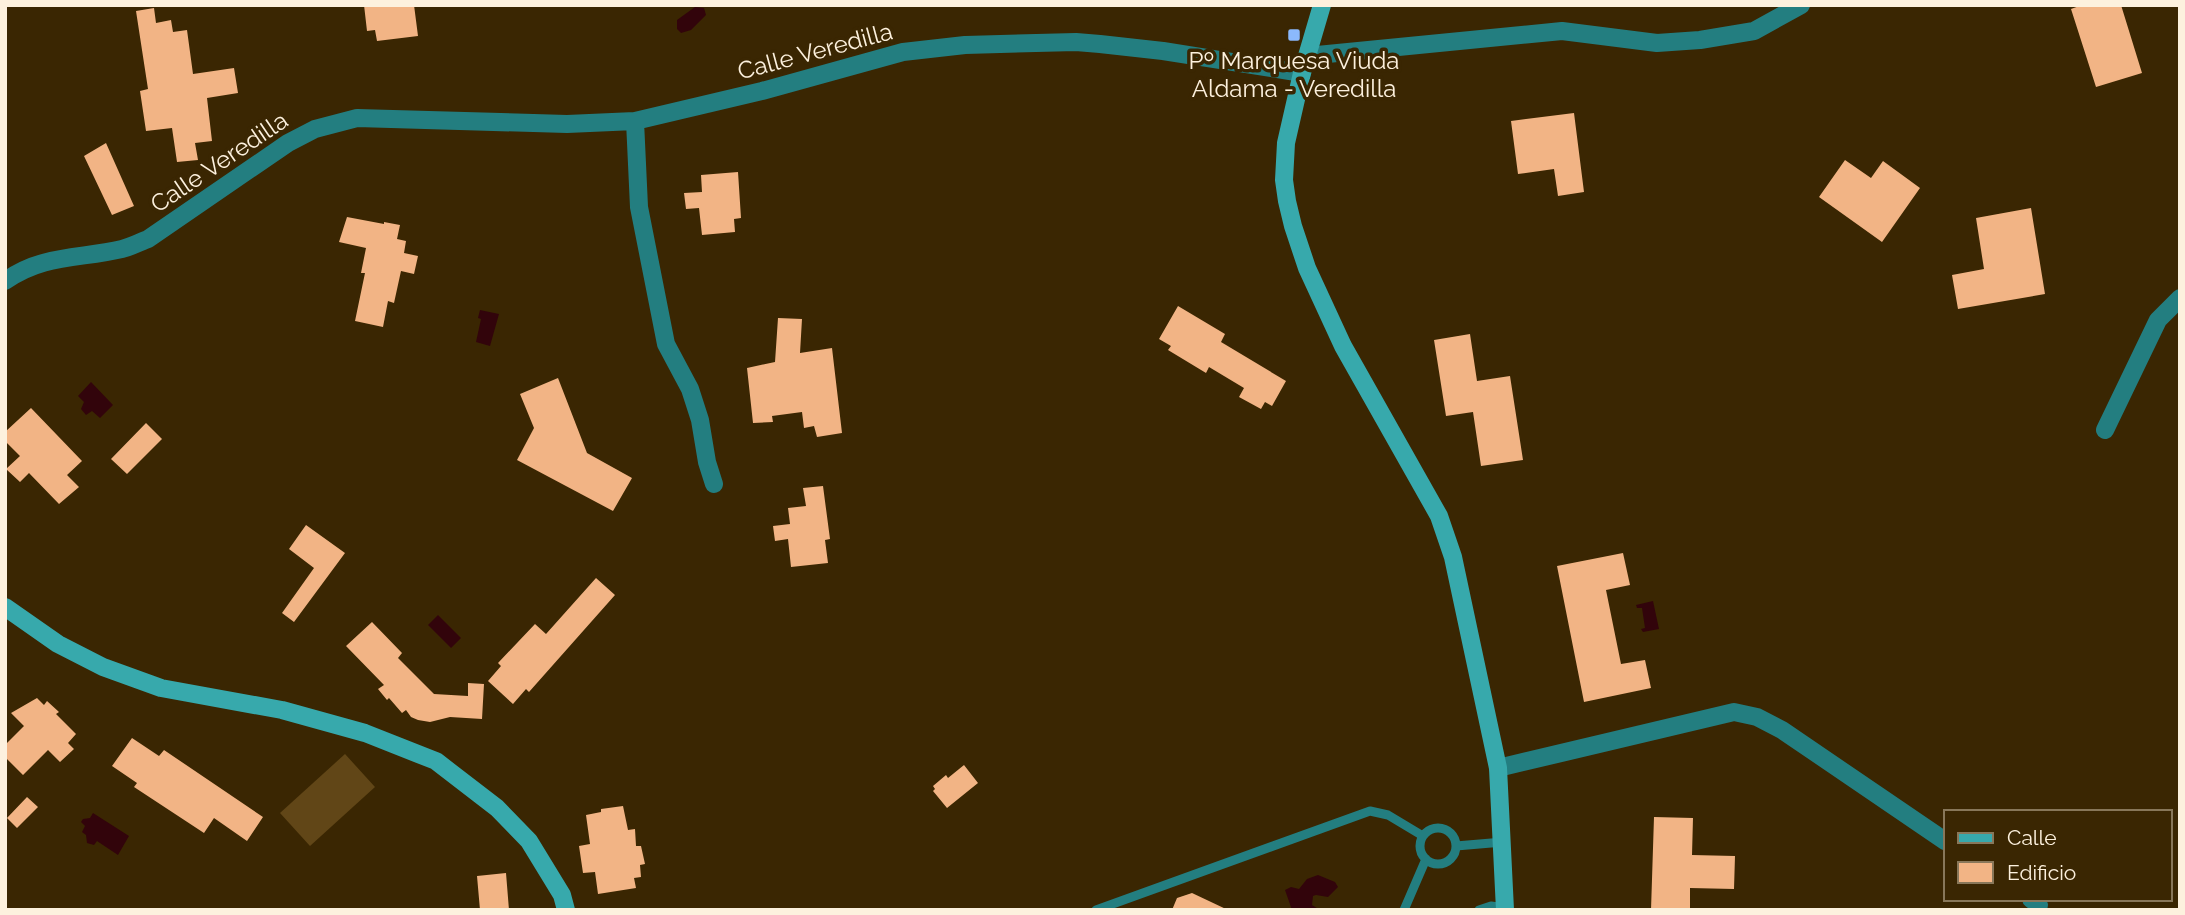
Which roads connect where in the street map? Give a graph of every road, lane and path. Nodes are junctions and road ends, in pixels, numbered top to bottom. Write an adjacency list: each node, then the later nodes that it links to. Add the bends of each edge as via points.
1 (1322, 5): 3 (street)
2 (1801, 5): 3 (street, Calle Veredilla, via 1755,31 1700,40 1657,43 1562,31)
3 (1304, 65): 4 (street, Calle Veredilla, via 1076,42 944,46 903,52 762,92); 10 (street, via 1286,143 1284,180 1293,226 1343,346 1439,516 1453,557)
4 (635, 121): 5 (street, Calle Veredilla, via 567,124 390,117 337,122 288,143 148,239 123,249 39,263); 8 (street, via 639,207 666,344 691,389)
5 (5, 281)
6 (2180, 298): 7 (street, via 2158,320)
7 (2105, 430)
8 (714, 484)
9 (5, 607): 17 (street, via 58,644 103,667 162,688 282,710 365,733 436,761 497,808 528,841 562,895)
10 (1499, 768): 12 (street, via 1734,712 1782,730); 13 (street)
11 (1423, 836): 14 (lane, via 1443,829); 15 (lane, via 1420,848); 18 (lane, via 1388,815 1370,811)
12 (1944, 840)
13 (1503, 842): 14 (lane); 16 (street)
14 (1456, 846): 15 (lane, via 1445,863)
15 (1426, 859): 19 (lane)
16 (1505, 909): 20 (lane, via 1491,906)
17 (566, 910)
18 (1096, 910)
19 (1404, 910)
20 (1479, 910)

